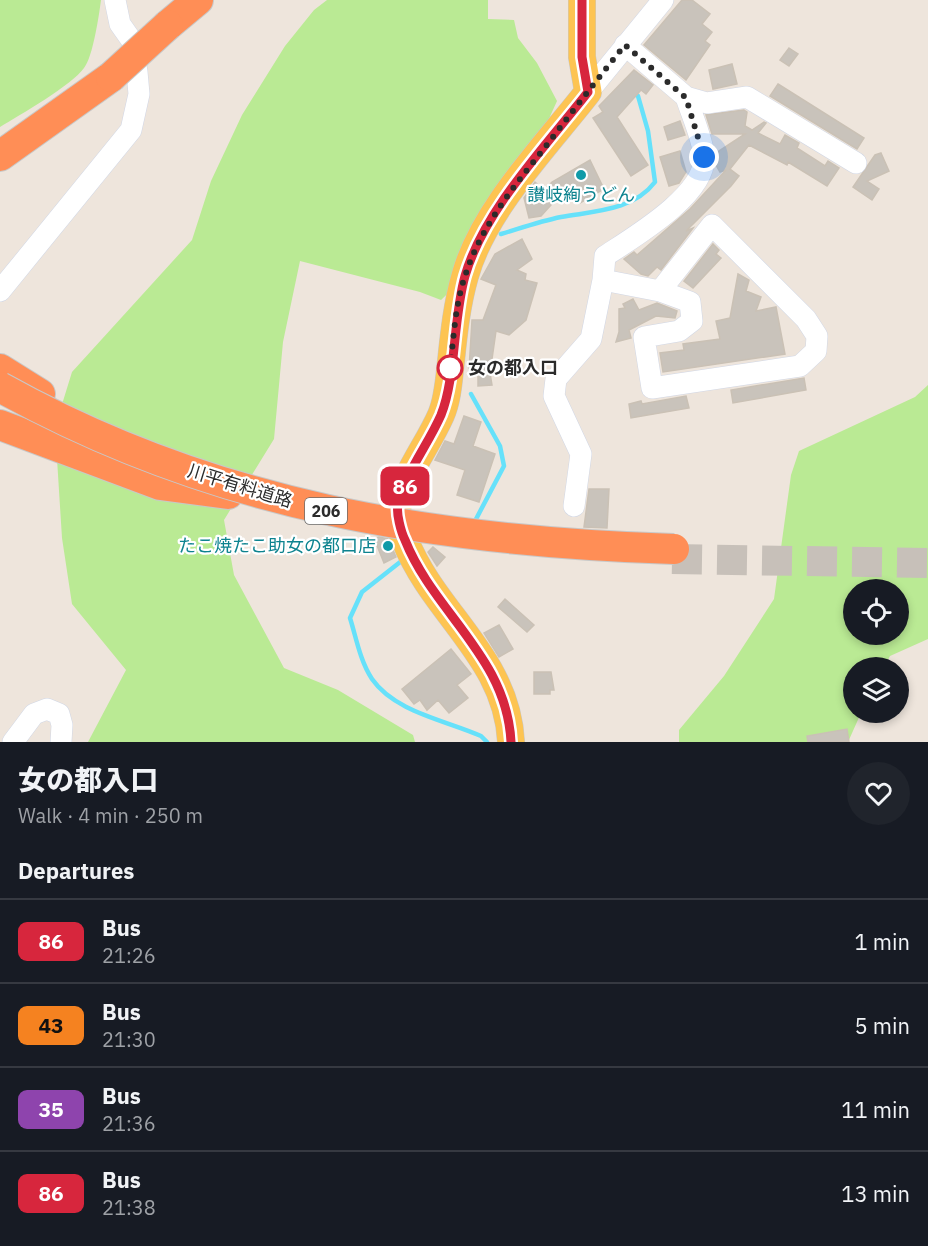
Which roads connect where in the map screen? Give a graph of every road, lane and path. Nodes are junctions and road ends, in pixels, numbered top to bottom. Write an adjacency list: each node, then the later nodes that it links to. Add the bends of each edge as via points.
1 (115, 0): 13 (street, via 120,24 132,41 137,72 139,94 131,130)
2 (198, 0): 6 (highway, bridge)
3 (582, 0): 7 (main road, via 582,57)
4 (663, 0): 5 (street)
5 (625, 45): 7 (street); 8 (street)
6 (101, 85): 9 (highway); 11 (highway)
7 (588, 92): 23 (main road, via 497,210 481,239 457,306 442,413 397,507 404,539 421,570 492,671 505,699)
8 (686, 98): 10 (street, via 707,103 747,97); 12 (street, via 704,157 700,178 653,225 605,255)
9 (0, 156)
10 (856, 163)
11 (0, 178)
12 (603, 280): 14 (street); 19 (street, via 591,339 556,379 554,396 581,454)
13 (0, 291)
14 (660, 291): 14 (street, via 712,225 806,319 817,336 816,351 800,366 652,388 644,337 679,331 692,321 690,302)
15 (0, 369): 16 (highway, 川平有料道路)
16 (14, 388): 18 (highway, 川平有料道路 / 206, bridge, via 110,442)
17 (1, 416): 18 (highway, 川平有料道路 / 206)
18 (233, 491): 20 (highway, 川平有料道路 / 206, bridge, via 454,533)
19 (574, 506)
20 (673, 554)
21 (13, 742): 22 (street, via 34,714 47,709 59,714)
22 (61, 742)
23 (511, 742)

